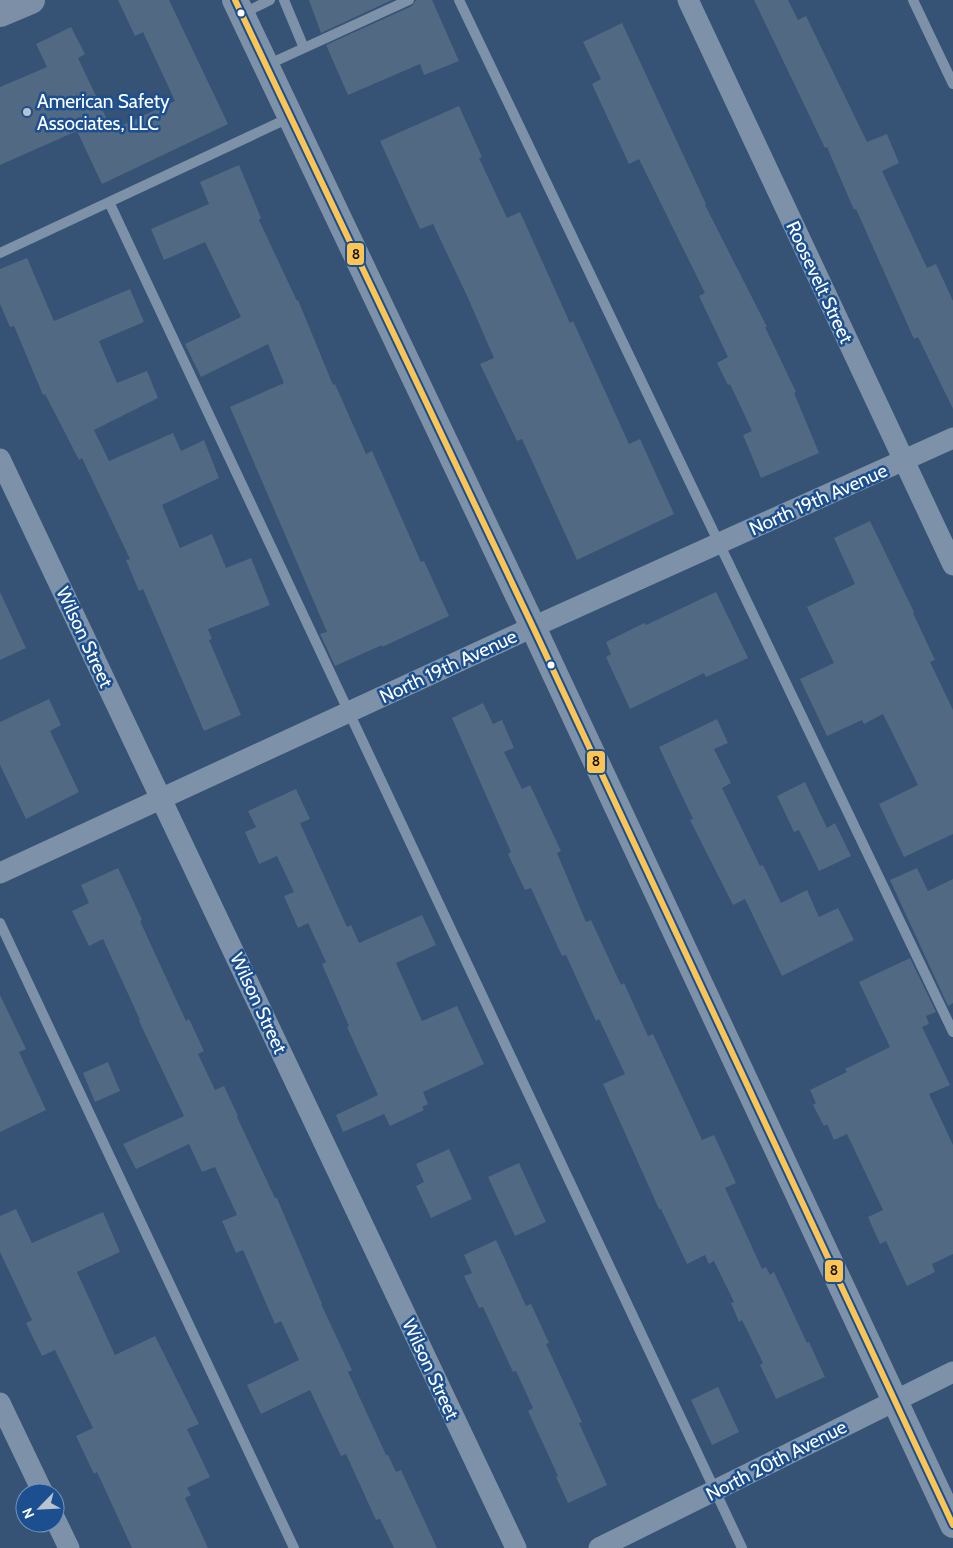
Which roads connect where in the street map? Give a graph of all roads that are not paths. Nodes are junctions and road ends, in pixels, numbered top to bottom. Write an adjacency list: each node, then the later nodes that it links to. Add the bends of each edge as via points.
1 (31, 0): 9 (main road)
2 (270, 0): 8 (lane)
3 (284, 0): 10 (lane)
4 (408, 0): 10 (lane)
5 (459, 0): 19 (lane)
6 (688, 0): 18 (street, Roosevelt Street)
7 (913, 0): 12 (lane)
8 (238, 7): 11 (street)
9 (0, 13)
10 (304, 48): 11 (lane)
11 (266, 65): 13 (street)
12 (953, 84)
13 (291, 117): 14 (lane); 21 (street)
14 (109, 202): 15 (lane); 22 (lane)
15 (0, 253)
16 (953, 438): 18 (street, North 19th Avenue)
17 (0, 458): 23 (street, Wilson Street)
18 (904, 461): 19 (street, North 19th Avenue); 20 (street, Roosevelt Street)
19 (720, 543): 21 (street, North 19th Avenue); 26 (lane)
20 (953, 565)
21 (533, 627): 22 (street, North 19th Avenue); 28 (street)
22 (348, 712): 23 (street, North 19th Avenue); 31 (lane)
23 (162, 798): 24 (street, North 19th Avenue); 36 (street, Wilson Street)
24 (0, 873)
25 (0, 923): 35 (lane)
26 (953, 1032)
27 (953, 1372): 28 (street, North 20th Avenue)
28 (894, 1401): 31 (street, North 20th Avenue); 32 (street)
29 (0, 1403): 30 (street)
30 (38, 1483)
31 (715, 1490): 37 (street, North 20th Avenue); 38 (lane)
32 (951, 1518)
33 (62, 1533): 34 (street)
34 (69, 1548)
35 (294, 1548)
36 (516, 1548)
37 (599, 1548)
38 (742, 1548)

